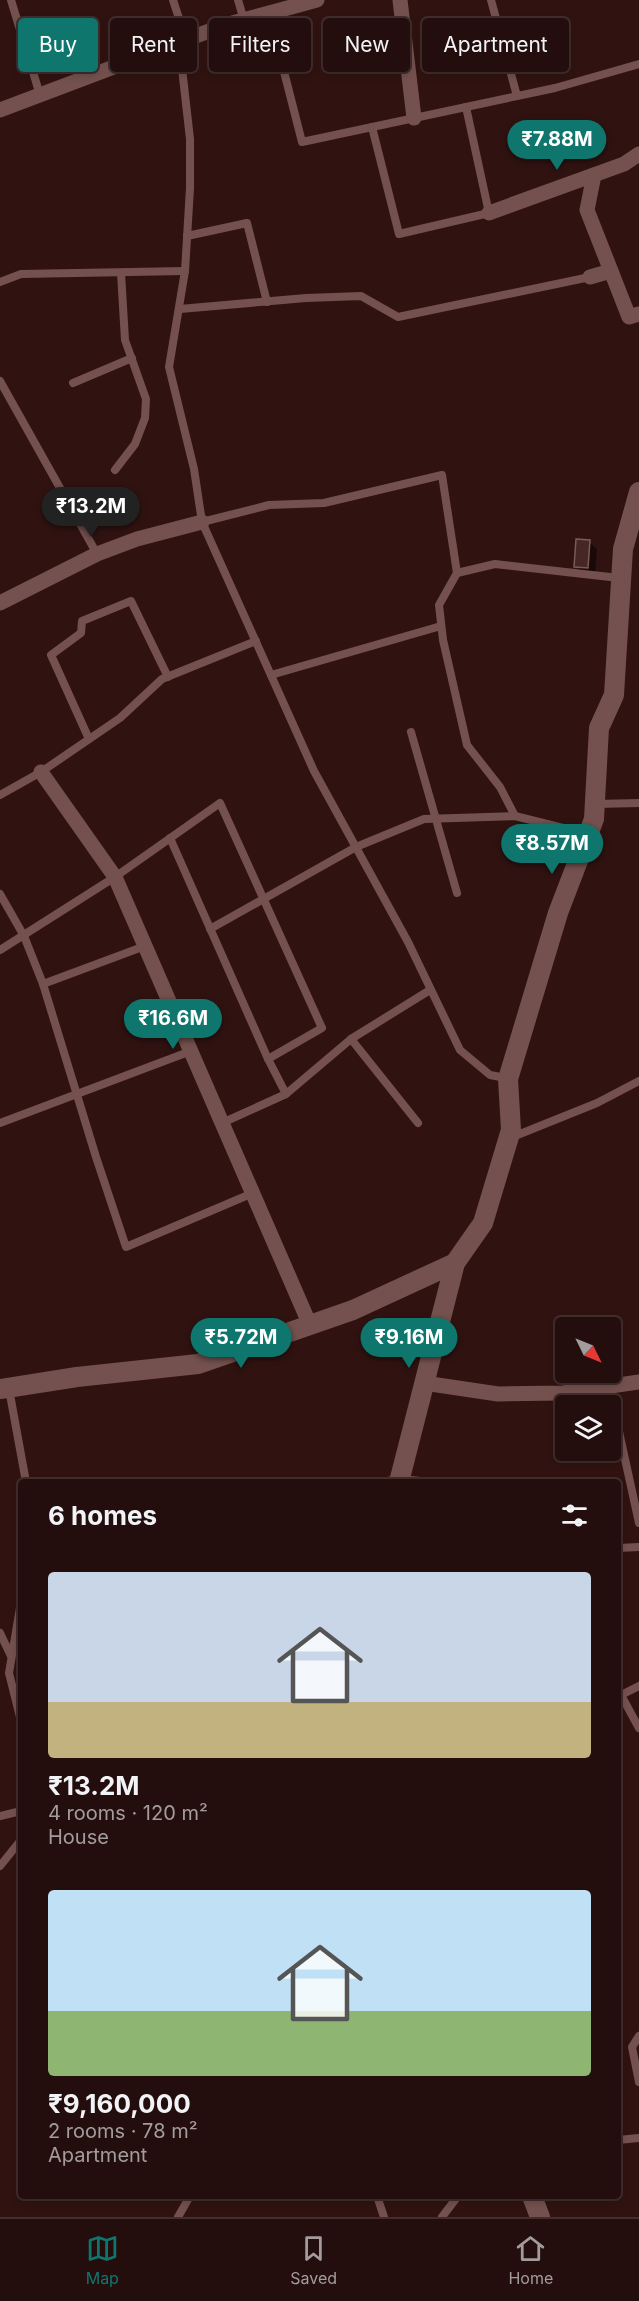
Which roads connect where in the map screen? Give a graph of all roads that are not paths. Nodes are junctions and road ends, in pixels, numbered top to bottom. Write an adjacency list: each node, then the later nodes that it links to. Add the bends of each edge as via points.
1 (11, 0): 14 (lane)
2 (173, 0): 8 (lane)
3 (238, 0): 9 (lane)
4 (317, 0): 7 (street)
5 (400, 0): 18 (street)
6 (491, 0): 15 (lane)
7 (269, 13): 10 (street); 19 (lane, via 302,142)
8 (177, 18)
9 (243, 18)
10 (251, 18)
11 (639, 63): 15 (lane)
12 (110, 68): 14 (street)
13 (185, 72): 23 (lane, via 190,139)
14 (40, 95): 17 (street)
15 (517, 96): 16 (lane)
16 (466, 107): 18 (lane); 22 (lane)
17 (0, 110)
18 (414, 118): 19 (lane)
19 (372, 127): 22 (lane, via 399,234)
20 (639, 154): 21 (street)
21 (594, 175): 22 (street); 25 (street, via 587,210)
22 (489, 213)
23 (187, 236): 24 (lane); 29 (lane, via 247,223)
24 (185, 271): 26 (lane); 30 (lane)
25 (611, 271): 27 (street); 31 (street, via 629,317)
26 (122, 273): 28 (lane, via 21,274); 32 (lane, via 125,340)
27 (590, 277): 29 (lane, via 398,317 361,296)
28 (0, 282)
29 (267, 302): 30 (lane)
30 (180, 309): 37 (lane, via 169,367 194,469)
31 (639, 314)
32 (132, 358): 34 (lane); 35 (lane, via 146,399 145,418 135,444)
33 (0, 381): 38 (lane)
34 (73, 383)
35 (115, 470)
36 (639, 492): 40 (street, via 622,549)
37 (202, 522): 38 (street); 39 (lane, via 269,505 324,503 442,475); 43 (lane)
38 (97, 554): 41 (street)
39 (457, 573): 40 (lane, via 495,564); 42 (lane, via 439,605)
40 (621, 578): 51 (street, via 614,695 599,728)
41 (0, 603)
42 (441, 626): 44 (lane); 52 (lane, via 467,745 500,787)
43 (256, 641): 44 (lane); 45 (lane)
44 (271, 675): 56 (lane, via 314,771)
45 (168, 677): 47 (lane); 47 (lane, via 131,601 82,621 81,633 51,655)
46 (411, 732): 53 (lane)
47 (89, 739): 48 (lane)
48 (41, 772): 49 (lane); 57 (street)
49 (0, 795)
50 (639, 803): 51 (lane)
51 (595, 804): 54 (street)
52 (515, 816): 53 (lane); 54 (lane)
53 (436, 818): 56 (lane, via 424,819); 58 (lane)
54 (587, 834): 70 (street, via 558,913)
55 (170, 838): 57 (lane); 60 (lane, via 220,803); 61 (lane)
56 (356, 847): 60 (lane); 66 (lane)
57 (114, 877): 62 (lane); 63 (street)
58 (458, 893)
59 (0, 894): 62 (lane)
60 (264, 899): 61 (lane); 69 (lane, via 322,1028)
61 (210, 929): 69 (lane)
62 (24, 936): 64 (lane); 65 (lane)
63 (145, 946): 65 (lane); 68 (street)
64 (0, 950)
65 (43, 984): 73 (lane)
66 (430, 990): 67 (lane); 70 (lane, via 460,1050 490,1075)
67 (351, 1040): 72 (lane); 76 (lane)
68 (191, 1051): 73 (lane); 75 (street)
69 (268, 1059): 72 (lane)
70 (508, 1079): 77 (street)
71 (639, 1081): 77 (lane, via 597,1103)
72 (286, 1094): 75 (lane)
73 (77, 1095): 74 (lane); 78 (lane, via 126,1247)
74 (0, 1123)
75 (222, 1123): 78 (street)
76 (418, 1124)
77 (509, 1138): 79 (street, via 483,1223)
78 (253, 1193): 80 (street)
79 (455, 1263): 80 (street, via 354,1310); 82 (street)
80 (310, 1325): 84 (street, via 198,1364)
81 (639, 1382): 83 (street)
82 (424, 1383): 83 (street, via 498,1394 563,1393); 86 (street)
83 (609, 1386): 87 (lane)
84 (4, 1388): 85 (lane)
85 (25, 1479)
86 (394, 1479)
87 (635, 1483): 88 (lane)
88 (639, 1523)
89 (639, 1547): 90 (lane)
90 (621, 1548)
91 (18, 1620): 93 (lane)
92 (0, 1633): 93 (lane)
93 (12, 1656): 97 (lane, via 9,1673)
94 (639, 1686): 95 (lane)
95 (621, 1695)
96 (621, 1697): 98 (lane)
97 (18, 1709)
98 (639, 1728)
99 (18, 1812): 100 (lane)
100 (0, 1816)
101 (18, 1844): 102 (lane)
102 (0, 1866)
103 (639, 2036): 104 (lane, via 632,2047)
104 (639, 2082)
105 (639, 2138): 106 (lane)
106 (621, 2140)
107 (188, 2199): 110 (lane)
108 (378, 2199): 111 (lane)
109 (456, 2199): 112 (lane)
110 (178, 2217)
111 (384, 2217)
112 (442, 2217)

